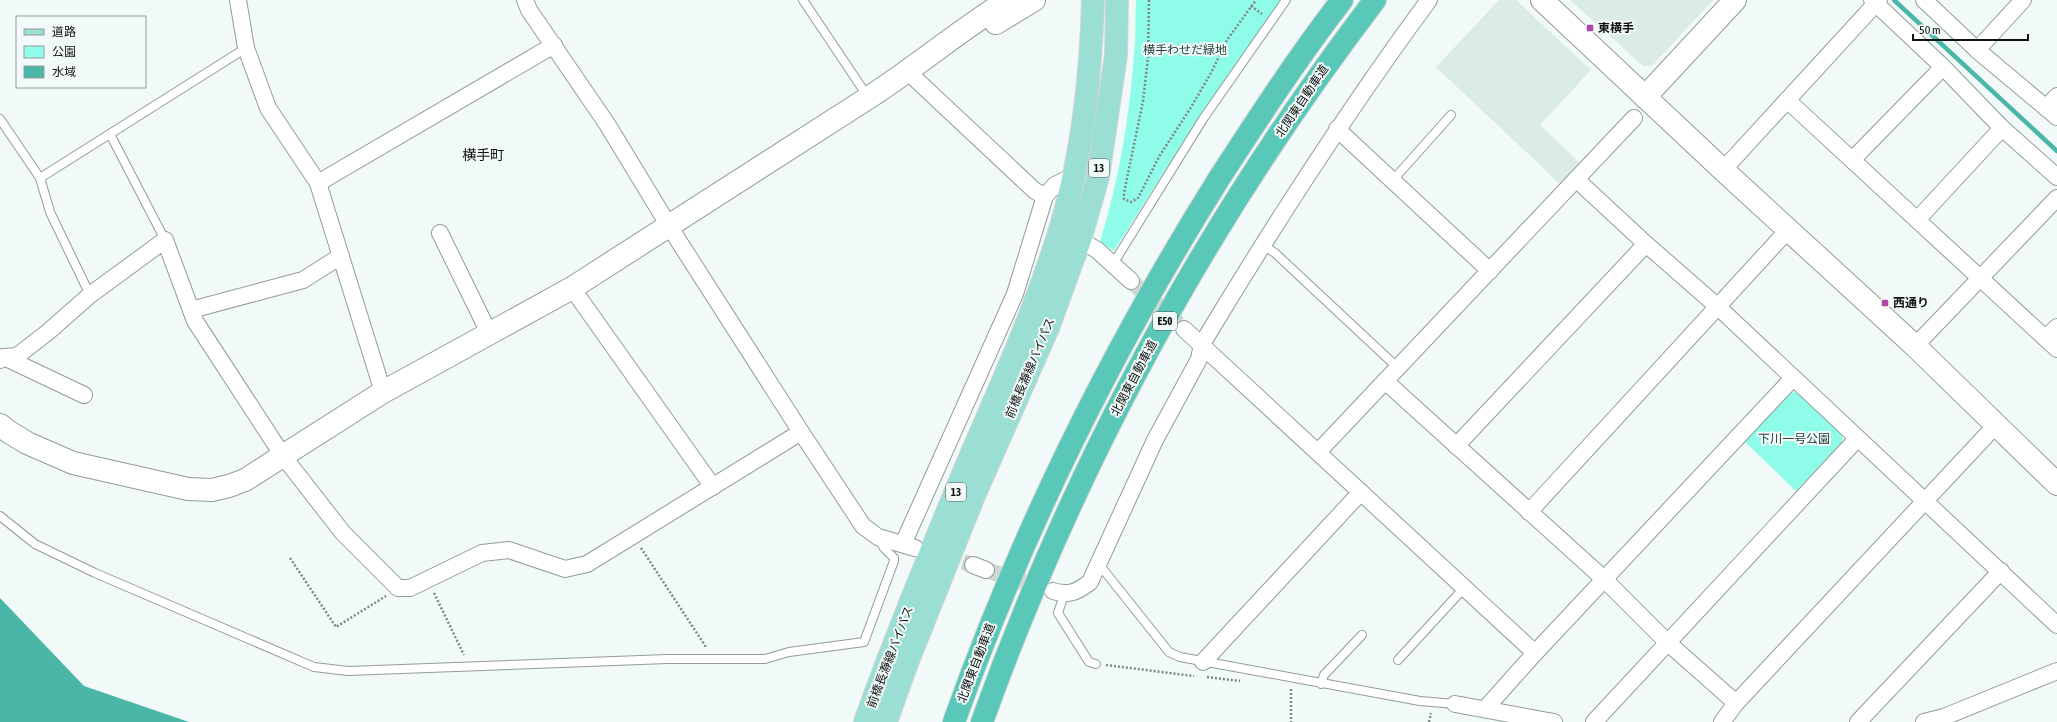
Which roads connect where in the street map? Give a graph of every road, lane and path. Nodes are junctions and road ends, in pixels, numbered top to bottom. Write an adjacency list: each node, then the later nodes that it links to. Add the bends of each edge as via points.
1 (525, 0): 19 (street, via 529,10)
2 (803, 0): 25 (lane)
3 (1008, 0): 23 (street, via 978,19)
4 (1034, 0): 23 (street)
5 (1093, 0): 36 (main road, 前橋長瀞線バイパス / 13, via 1085,112)
6 (1117, 0): 49 (main road, 前橋長瀞線バイパス / 13, via 1116,55 1099,169)
7 (1149, 0): 8 (path, via 1148,58 1143,101 1124,193 1124,199 1131,202 1138,198 1160,155 1212,73 1227,40)
8 (1256, 0)
9 (1286, 0): 53 (lane, via 1202,119)
10 (1342, 0): 113 (highway, 北関東自動車道 / E50, via 1289,72 1236,153 1134,322 1051,484 973,667)
11 (1375, 0): 114 (highway, 北関東自動車道 / E50, via 1310,88 1256,169 1157,335 1075,495 1001,668)
12 (1429, 0): 32 (street)
13 (1542, 0): 24 (street)
14 (1735, 0): 24 (street)
15 (1924, 0): 21 (street)
16 (2023, 0): 21 (street)
17 (241, 1): 20 (street)
18 (1876, 1): 22 (street); 26 (street)
19 (554, 45): 41 (street); 45 (street, via 608,124)
20 (246, 48): 33 (lane); 41 (street, via 268,108)
21 (1977, 50): 27 (street)
22 (1943, 67): 31 (street); 34 (street)
23 (908, 72): 25 (street); 42 (street, via 1035,191)
24 (1645, 97): 35 (street)
25 (868, 98): 45 (street)
26 (1787, 100): 34 (street); 35 (street)
27 (2053, 107)
28 (1451, 115): 39 (lane)
29 (1634, 118): 40 (street)
30 (0, 119): 38 (lane)
31 (2002, 128): 37 (street); 44 (street)
32 (1337, 129): 39 (street); 50 (street)
33 (110, 134): 38 (lane); 48 (lane)
34 (1852, 160): 44 (street)
35 (1723, 170): 46 (street)
36 (1073, 176): 42 (street, via 1055,185); 101 (main road, 前橋長瀞線バイパス / 13, via 1062,222 1028,322 958,487)
37 (2057, 177)
38 (40, 178): 58 (lane, via 50,212)
39 (1393, 180): 54 (street)
40 (1577, 180): 51 (street); 54 (street)
41 (318, 183): 52 (street)
42 (1045, 196): 86 (street, via 1015,294 909,546)
43 (2057, 198): 55 (street)
44 (1917, 220): 55 (street)
45 (669, 226): 57 (street); 74 (street)
46 (1788, 230): 59 (street); 65 (street)
47 (440, 233): 62 (street)
48 (165, 240): 58 (street); 60 (street)
49 (1080, 240): 53 (street); 101 (main road, 前橋長瀞線バイパス / 13, via 1048,328)
50 (1262, 244): 64 (street); 67 (lane, via 1275,253)
51 (1646, 244): 59 (street); 76 (street)
52 (341, 256): 60 (street, via 303,280); 70 (street)
53 (1113, 264): 56 (street)
54 (1490, 271): 67 (street)
55 (1979, 277): 63 (street); 65 (street)
56 (1131, 281)
57 (572, 288): 62 (street); 80 (street)
58 (90, 295): 66 (street, via 17,356)
59 (1718, 307): 68 (street); 83 (street)
60 (191, 310): 78 (street, via 195,321)
61 (1184, 329): 64 (street)
62 (489, 333): 70 (street)
63 (2053, 338)
64 (1202, 344): 77 (street); 88 (street, via 1199,359 1155,440)
65 (1915, 346): 73 (street)
66 (2, 359): 71 (street)
67 (1397, 367): 69 (street)
68 (1794, 378): 75 (street); 90 (street)
69 (1385, 381): 76 (street); 77 (street)
70 (383, 392): 78 (street)
71 (84, 395)
72 (0, 425): 78 (street, via 27,443 73,463 188,489 212,490 229,486 245,480)
73 (1996, 425): 79 (street); 82 (street)
74 (801, 432): 80 (street); 86 (street, via 863,526)
75 (1858, 439): 82 (street); 97 (street)
76 (1456, 446): 83 (street)
77 (1318, 452): 81 (street)
78 (283, 456): 92 (street, via 343,533)
79 (2057, 484)
80 (713, 487): 85 (street)
81 (1361, 492): 93 (street); 102 (street)
82 (1924, 500): 89 (street); 108 (street)
83 (1529, 512): 90 (street)
84 (0, 516): 104 (lane, via 35,544 95,573 314,667 348,671)
85 (632, 536): 91 (street, via 587,564 565,569 509,550 482,553); 99 (path)
86 (878, 537): 99 (lane, via 894,558 894,562 864,642 789,652 765,659)
87 (290, 558): 92 (path, via 336,627)
88 (1098, 563): 94 (street, via 1090,582 1076,593); 102 (lane, via 1169,652 1180,658)
89 (2001, 571): 95 (street); 119 (street)
90 (1604, 579): 97 (street); 98 (street)
91 (428, 580): 92 (street, via 410,588); 104 (path)
92 (398, 588)
93 (1464, 588): 98 (street); 100 (lane)
94 (1059, 593): 103 (lane, via 1058,613 1089,662)
95 (2057, 625)
96 (1362, 634): 106 (lane, via 1324,675)
97 (1667, 642): 108 (street); 117 (street)
98 (1535, 653): 110 (street)
99 (714, 659): 104 (lane)
100 (1398, 660)
101 (897, 662): 111 (main road, 前橋長瀞線バイパス / 13); 112 (main road, 前橋長瀞線バイパス / 13)
102 (1203, 662): 106 (lane)
103 (1096, 664)
104 (470, 668)
105 (2057, 671): 120 (street, via 1957,712)
106 (1321, 684): 109 (lane, via 1420,702)
107 (1291, 687): 115 (path)
108 (1736, 703): 118 (street)
109 (1455, 704): 110 (street)
110 (1485, 709): 116 (street)
111 (865, 722)
112 (886, 722)
113 (954, 722)
114 (982, 722)
115 (1291, 722)
116 (1554, 722)
117 (1594, 722)
118 (1722, 722)
119 (1858, 722)
120 (1924, 722)

